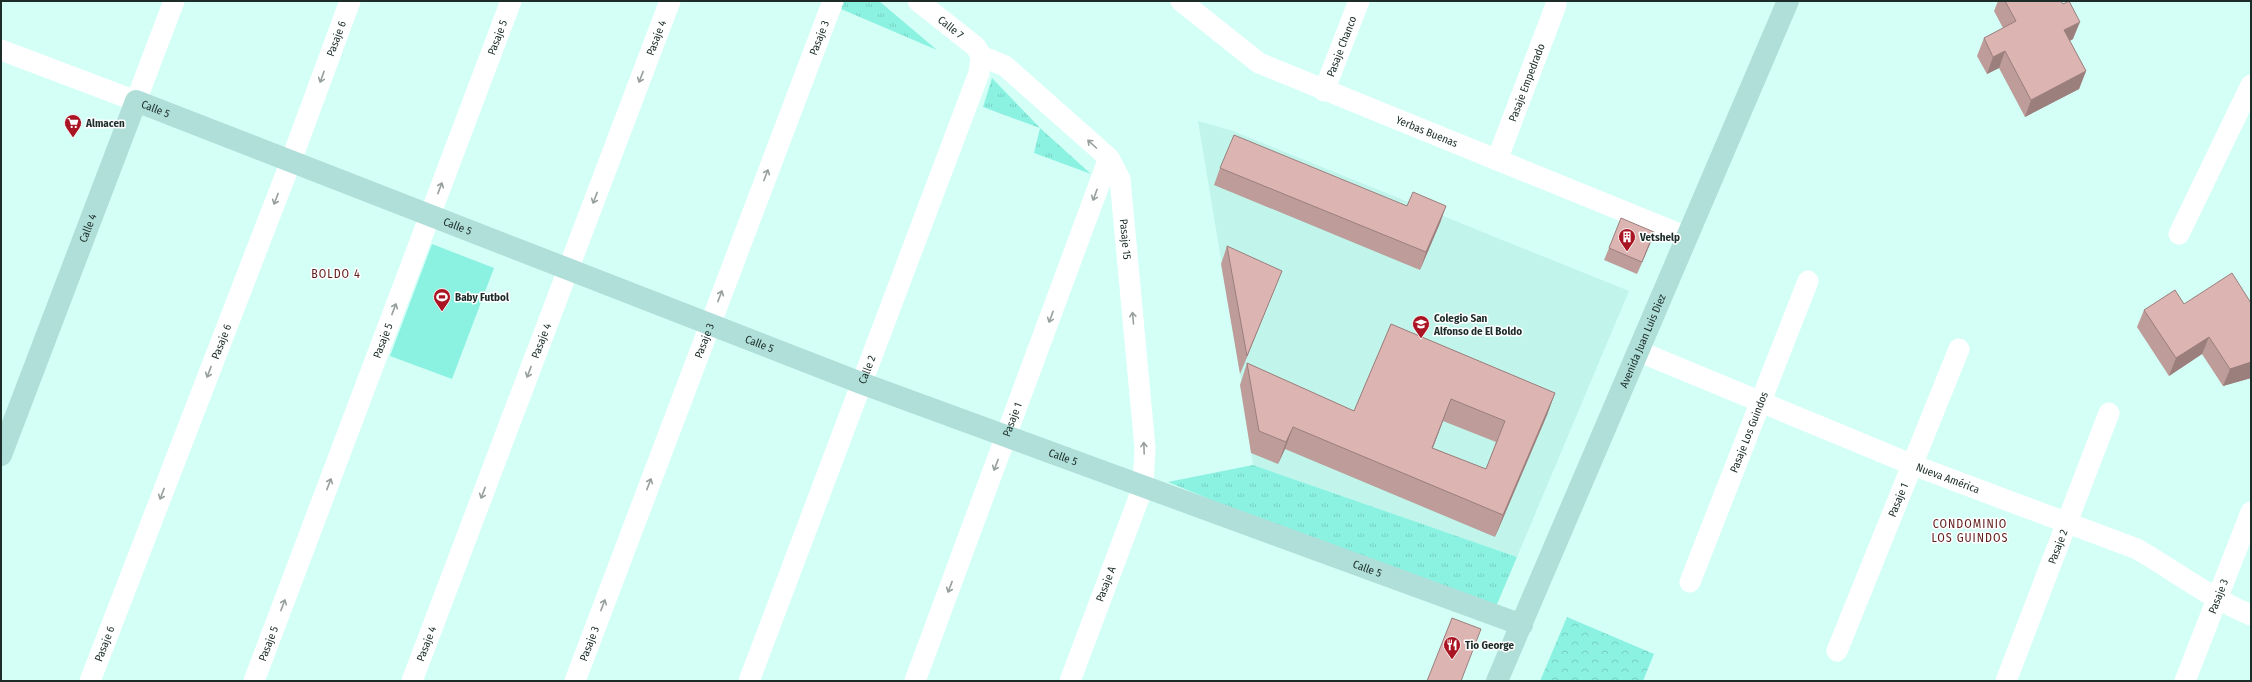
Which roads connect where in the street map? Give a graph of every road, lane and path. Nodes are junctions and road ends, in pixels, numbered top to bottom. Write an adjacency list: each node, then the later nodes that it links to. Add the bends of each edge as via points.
1 (174, 1): 15 (street, Calle 4)
2 (350, 1): 18 (street, Pasaje 6, one-way to 18)
3 (511, 1): 19 (street, Pasaje 5, one-way to 3)
4 (670, 1): 22 (street, Pasaje 4, one-way to 22)
5 (833, 1): 24 (street, Pasaje 3, one-way to 5)
6 (918, 1): 12 (street, Calle 7, via 976,47)
7 (1181, 1): 14 (street, Yerbas Buenas, via 1259,63)
8 (1359, 1): 14 (street, Pasaje Chanco)
9 (1788, 1): 21 (street, Avenida Juan Luis Diez)
10 (1556, 5): 17 (street, Pasaje Empedrado)
11 (1, 50): 15 (street, Calle 5)
12 (981, 56): 16 (street, Pasaje 15, one-way to 12, via 1005,66); 27 (street, Calle 2, via 979,72)
13 (2251, 85): 20 (street)
14 (1324, 91): 17 (street, Yerbas Buenas)
15 (136, 101): 18 (street, Calle 5); 31 (street, Calle 4)
16 (1109, 158): 30 (street, Pasaje 1, one-way to 30); 33 (street, Pasaje 15, one-way to 16, via 1145,448 1120,179)
17 (1497, 160): 21 (street, Yerbas Buenas)
18 (291, 161): 19 (street, Calle 5); 41 (street, Pasaje 6, one-way to 41)
19 (430, 215): 22 (street, Calle 5); 42 (street, Pasaje 5, one-way to 19)
20 (2179, 234)
21 (1687, 237): 26 (street, Avenida Juan Luis Diez)
22 (568, 269): 24 (street, Calle 5); 43 (street, Pasaje 4, one-way to 43)
23 (1808, 282): 28 (street, Pasaje Los Guindos)
24 (709, 324): 27 (street, Calle 5); 44 (street, Pasaje 3, one-way to 24)
25 (1959, 349): 32 (street, Pasaje 1)
26 (1638, 351): 28 (street, Nueva América); 39 (street, Avenida Juan Luis Diez)
27 (861, 383): 30 (street, Calle 5); 45 (street, Calle 2)
28 (1760, 401): 32 (street, Nueva América); 36 (street, Pasaje Los Guindos)
29 (2109, 413): 35 (street, Pasaje 2)
30 (1007, 437): 33 (street, Calle 5); 46 (street, Pasaje 1, one-way to 46)
31 (1, 455)
32 (1913, 465): 35 (street, Nueva América); 40 (street, Pasaje 1)
33 (1143, 487): 39 (street, Calle 5); 47 (street, Pasaje A)
34 (2251, 512): 37 (street, Pasaje 3)
35 (2068, 522): 37 (street, Nueva América, via 2137,549); 49 (street, Pasaje 2)
36 (1690, 582)
37 (2215, 599): 38 (street, Nueva América); 50 (street, Pasaje 3)
38 (2251, 615)
39 (1522, 626): 48 (street, Avenida Juan Luis Diez)
40 (1837, 651)
41 (90, 681)
42 (254, 681)
43 (412, 681)
44 (574, 681)
45 (749, 681)
46 (915, 681)
47 (1070, 681)
48 (1497, 681)
49 (2006, 681)
50 (2185, 681)

